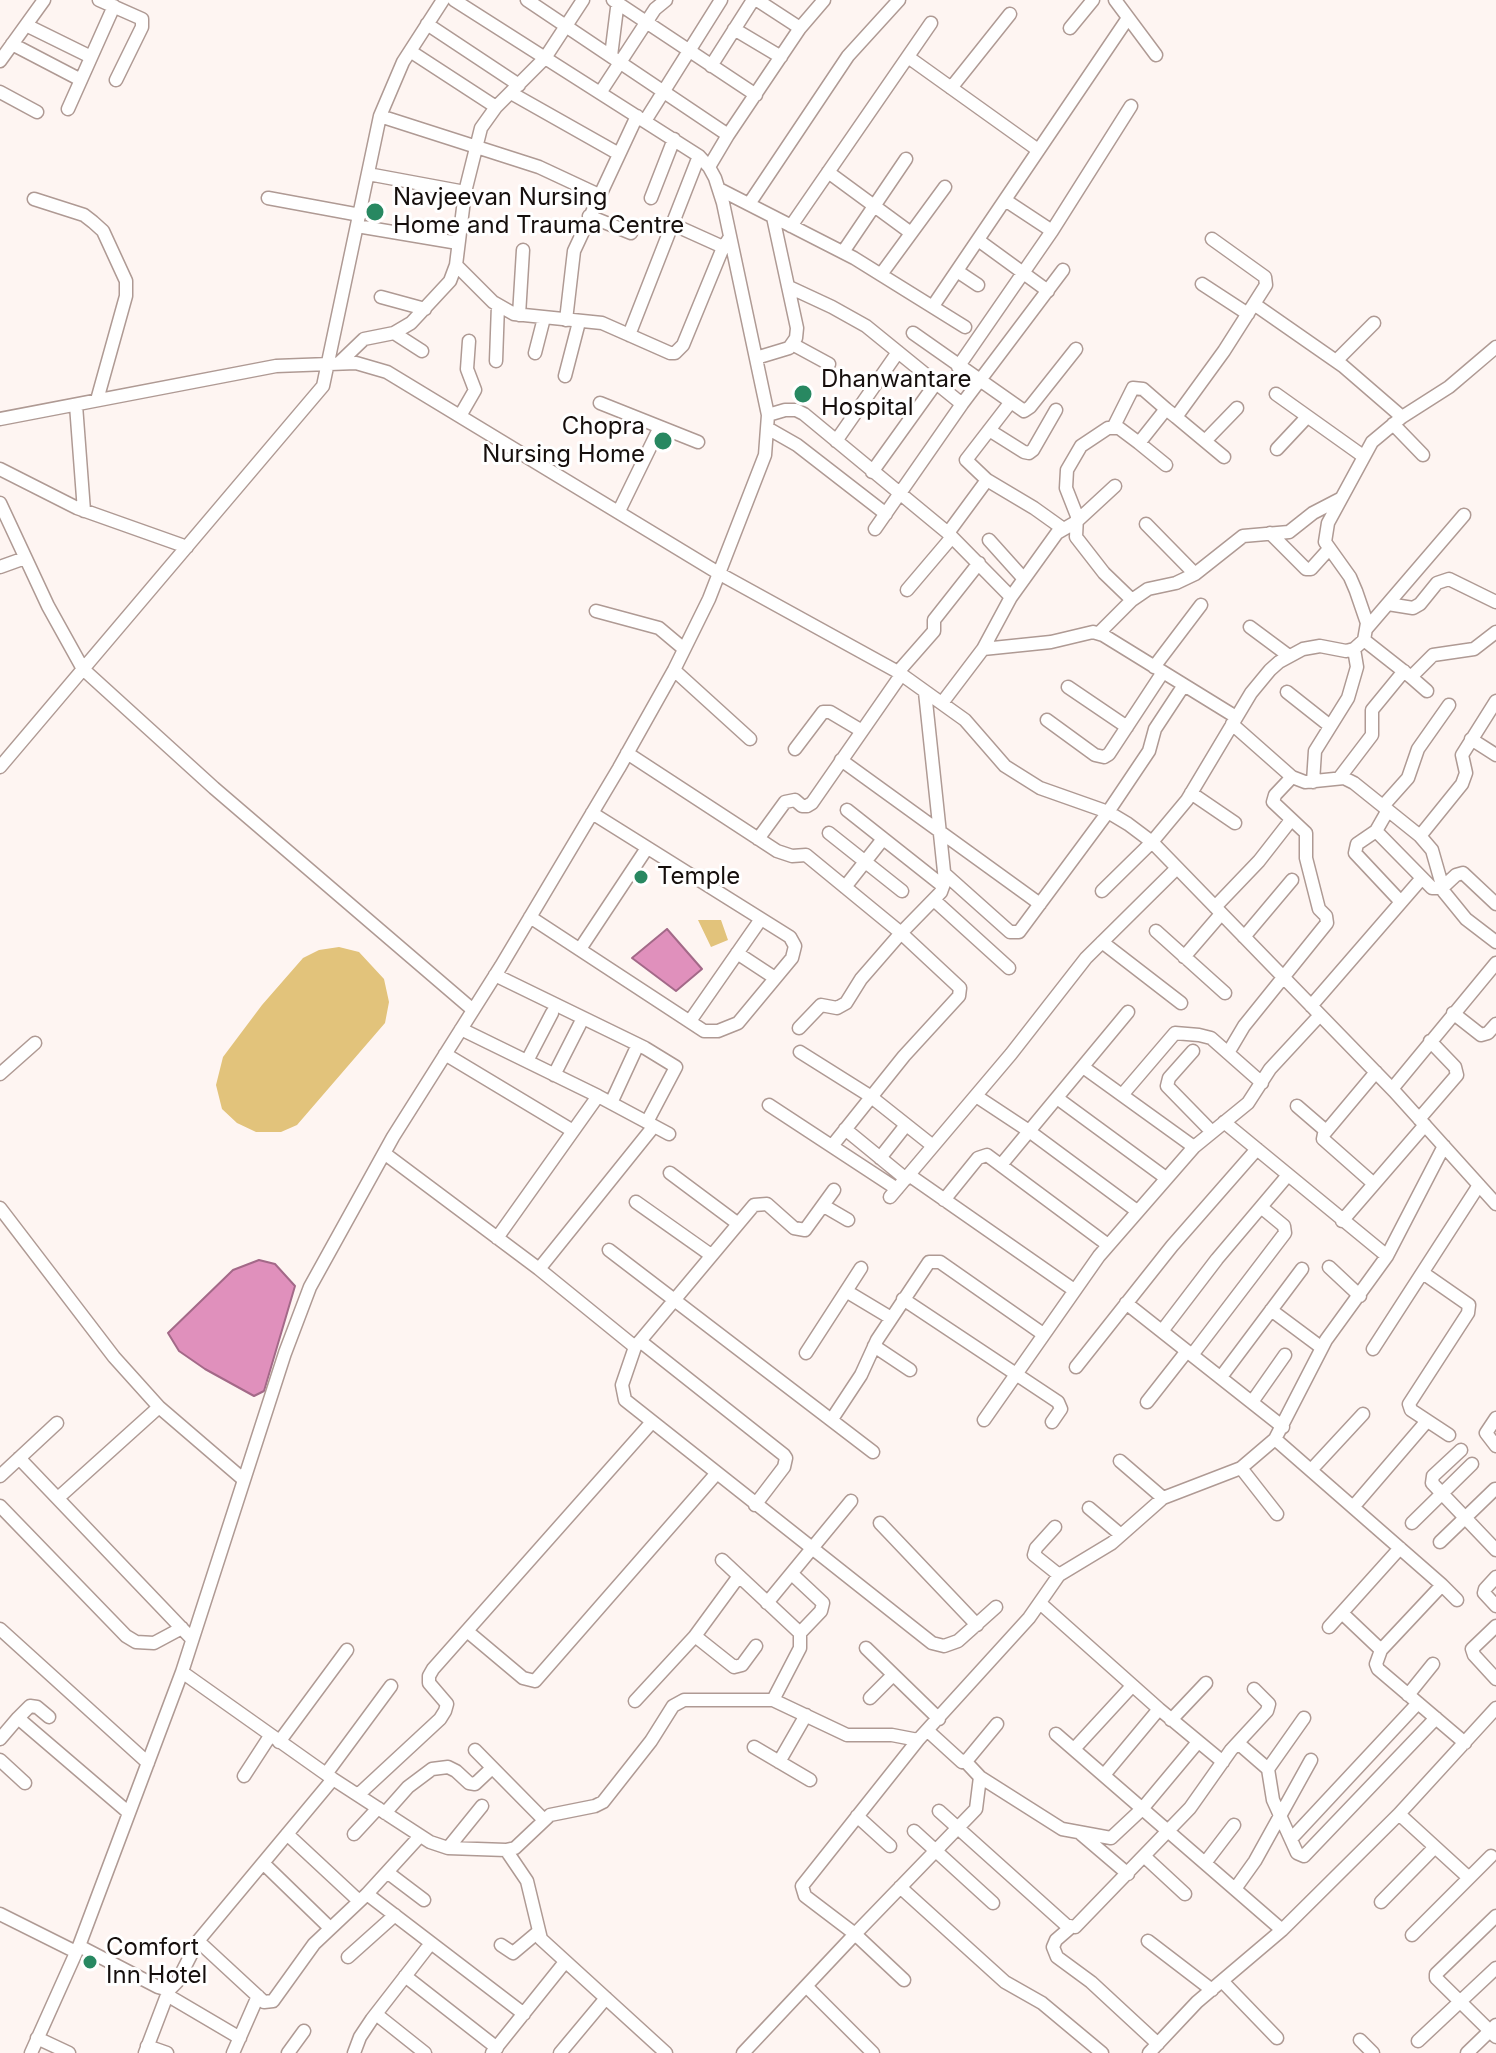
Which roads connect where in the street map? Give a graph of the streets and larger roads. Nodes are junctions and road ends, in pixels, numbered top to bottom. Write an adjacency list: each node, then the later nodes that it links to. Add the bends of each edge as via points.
1 (44, 0): 21 (street)
2 (99, 0): 15 (street)
3 (443, 0): 20 (street)
4 (527, 0): 22 (street)
5 (583, 0): 22 (street)
6 (666, 0): 18 (street)
7 (721, 0): 28 (street)
8 (755, 0): 23 (street); 25 (street)
9 (824, 0): 23 (street)
10 (899, 0): 69 (street, via 848,56)
11 (1093, 0): 24 (street)
12 (1115, 0): 17 (street)
13 (457, 1): 33 (street)
14 (616, 1): 18 (street); 34 (street)
15 (114, 6): 30 (street); 38 (street, via 142,23)
16 (1010, 14): 39 (street)
17 (1128, 18): 29 (street); 54 (street)
18 (645, 23): 28 (street); 34 (street)
19 (931, 23): 32 (street)
20 (427, 24): 27 (street); 40 (street)
21 (26, 25): 26 (street); 30 (street)
22 (566, 26): 33 (street); 34 (street)
23 (800, 28): 31 (street)
24 (1070, 28)
25 (734, 29): 31 (street); 36 (street)
26 (12, 44): 35 (street); 37 (street)
27 (410, 51): 46 (street); 49 (street)
28 (689, 51): 36 (street); 41 (street)
29 (1156, 55)
30 (91, 57): 37 (street)
31 (781, 57): 44 (street)
32 (908, 57): 39 (street); 59 (street)
33 (545, 58): 40 (street); 43 (street)
34 (615, 59): 41 (street); 43 (street)
35 (0, 61)
36 (711, 66): 44 (street)
37 (81, 80): 47 (street)
38 (116, 80)
39 (951, 88): 54 (street)
40 (515, 89): 46 (street); 55 (street)
41 (662, 91): 50 (street); 51 (street)
42 (0, 92): 48 (street)
43 (600, 93): 50 (street)
44 (756, 95): 51 (street)
45 (1131, 106): 76 (street)
46 (496, 107): 53 (street)
47 (68, 109)
48 (37, 112)
49 (380, 116): 53 (street); 60 (street)
50 (641, 118): 52 (street); 55 (street)
51 (728, 135): 58 (street)
52 (674, 139): 56 (street); 66 (street)
53 (475, 147): 63 (street); 64 (street, via 539,167)
54 (1038, 150): 68 (street)
55 (619, 154): 64 (street)
56 (699, 156): 58 (street); 74 (street)
57 (906, 159): 70 (street)
58 (709, 167): 62 (street)
59 (828, 172): 70 (street); 75 (street)
60 (368, 174): 63 (street); 73 (street)
61 (945, 187): 78 (street)
62 (719, 189): 69 (street); 81 (street)
63 (465, 192): 82 (street)
64 (599, 195): 71 (street)
65 (268, 198): 73 (street)
66 (651, 198)
67 (34, 199): 126 (street, via 93,222 103,231 126,281)
68 (1005, 200): 76 (street); 80 (street)
69 (749, 204): 72 (street)
70 (874, 206): 78 (street); 84 (street)
71 (589, 216): 77 (street); 101 (street, via 574,251)
72 (773, 217): 75 (street); 92 (street)
73 (358, 220): 82 (street); 119 (street)
74 (672, 224): 81 (street); 106 (street)
75 (791, 226): 84 (street)
76 (1052, 231): 89 (street)
77 (631, 233)
78 (911, 233): 88 (street)
79 (1212, 239): 98 (street, via 1265,277 1266,285)
80 (978, 240): 87 (street); 89 (street)
81 (727, 242): 106 (street, via 680,350 670,353); 116 (street)
82 (458, 243): 85 (street)
83 (523, 250): 99 (street)
84 (843, 252): 88 (street)
85 (456, 265): 95 (street); 97 (street, via 450,281)
86 (1063, 270): 93 (street)
87 (957, 271): 91 (street); 96 (street)
88 (882, 273): 96 (street)
89 (1023, 273): 93 (street); 107 (street)
90 (1202, 284): 98 (street)
91 (978, 285)
92 (789, 287): 109 (street, via 797,328); 114 (street, via 852,317)
93 (1048, 291): 113 (street)
94 (381, 297): 97 (street)
95 (498, 305): 99 (street); 117 (street)
96 (933, 306): 103 (street)
97 (425, 309): 104 (street)
98 (1251, 309): 118 (street); 133 (street)
99 (519, 315): 100 (street)
100 (544, 318): 101 (street); 115 (street)
101 (573, 321): 106 (street, via 602,323); 122 (street)
102 (1374, 323): 118 (street)
103 (965, 327)
104 (394, 333): 112 (street); 119 (street, via 364,339)
105 (913, 333): 121 (street)
106 (629, 335)
107 (980, 335): 113 (street); 121 (street)
108 (469, 341): 135 (street, via 467,369 475,390)
109 (794, 345): 116 (street); 120 (street)
110 (1496, 347): 138 (street, via 1449,387)
111 (1076, 349): 128 (street, via 1027,410)
112 (422, 351)
113 (1002, 351): 123 (street)
114 (898, 352): 124 (street); 143 (street)
115 (535, 353)
116 (756, 358): 134 (street)
117 (496, 361)
118 (1336, 361): 138 (street)
119 (334, 362): 126 (street, via 276,366); 135 (street, via 387,372); 170 (street, via 323,386)
120 (829, 364)
121 (958, 367): 123 (street)
122 (565, 376)
123 (979, 382): 128 (street); 129 (street)
124 (936, 383): 129 (street); 153 (street)
125 (1276, 394): 136 (street)
126 (97, 400): 130 (street)
127 (600, 403): 140 (street)
128 (1010, 403): 142 (street)
129 (962, 404): 156 (street)
130 (76, 405): 137 (street); 159 (street)
131 (1237, 408): 144 (street)
132 (1056, 410): 142 (street, via 1029,453)
133 (1171, 413): 139 (street, via 1143,389 1133,388); 144 (street); 146 (street)
134 (768, 415): 141 (street); 143 (street, via 796,410)
135 (460, 416): 160 (street)
136 (1307, 417): 147 (street); 149 (street)
137 (0, 419)
138 (1398, 420): 148 (street); 149 (street)
139 (1114, 426): 146 (street); 163 (street, via 1081,446 1067,470 1066,488)
140 (660, 427): 145 (street); 160 (street)
141 (769, 429): 161 (street); 175 (street, via 765,455)
142 (989, 430): 154 (street, via 966,460)
143 (836, 441): 153 (street)
144 (1205, 441): 150 (street)
145 (698, 442)
146 (1139, 443): 151 (street)
147 (1277, 449)
148 (1423, 455)
149 (1363, 456): 157 (street)
150 (1224, 457)
151 (1166, 465)
152 (0, 469): 159 (street)
153 (872, 472): 156 (street)
154 (987, 480): 165 (street); 168 (street)
155 (1115, 486): 163 (street)
156 (901, 494): 161 (street); 168 (street)
157 (1340, 499): 167 (street, via 1295,529); 171 (street, via 1325,534)
158 (0, 503): 172 (street)
159 (84, 511): 170 (street)
160 (619, 511): 175 (street)
161 (886, 514): 166 (street)
162 (1464, 515): 182 (street)
163 (1076, 522): 165 (street); 180 (street, via 1079,543)
164 (1146, 524): 176 (street)
165 (1062, 528): 177 (street)
166 (875, 529)
167 (1270, 533): 171 (street, via 1306,569); 176 (street, via 1243,536)
168 (950, 535): 173 (street); 178 (street)
169 (989, 540): 177 (street)
170 (187, 547): 192 (street)
171 (1329, 549): 188 (street, via 1350,577)
172 (25, 558): 174 (street); 192 (street)
173 (979, 563): 179 (street); 195 (street)
174 (0, 567)
175 (720, 574): 189 (street); 195 (street)
176 (1195, 574): 180 (street, via 1148,589)
177 (1024, 579): 179 (street)
178 (907, 590)
179 (1011, 597): 190 (street)
180 (1132, 600): 187 (street)
181 (1496, 602): 182 (street, via 1449,579 1437,583 1417,607)
182 (1388, 604): 188 (street)
183 (1201, 605): 194 (street)
184 (596, 611): 189 (street, via 659,628)
185 (1250, 627): 191 (street)
186 (1496, 632): 196 (street, via 1474,649 1433,655)
187 (1099, 633): 190 (street); 194 (street)
188 (1362, 639): 191 (street, via 1346,651 1312,646); 196 (street); 207 (street, via 1348,698)
189 (684, 649): 193 (street)
190 (983, 649): 203 (street)
191 (1289, 656): 206 (street, via 1259,681)
192 (83, 669): 216 (street); 266 (street)
193 (674, 670): 210 (street); 213 (street)
194 (1159, 670): 197 (street); 208 (street)
195 (899, 674): 200 (street); 209 (street)
196 (1408, 674): 199 (street); 218 (street, via 1372,710 1372,735)
197 (1184, 685): 206 (street); 223 (street)
198 (1068, 687): 208 (street)
199 (1427, 691)
200 (925, 692): 203 (street); 227 (street)
201 (1287, 692): 207 (street)
202 (1496, 701): 211 (street)
203 (942, 703): 223 (street, via 965,720 1005,766 1040,788)
204 (1449, 705): 221 (street)
205 (1047, 720): 208 (street, via 1100,757 1109,754)
206 (1234, 721): 217 (street); 220 (street)
207 (1330, 726): 219 (street, via 1315,751)
208 (1127, 727)
209 (862, 731): 212 (street, via 823,712); 215 (street)
210 (750, 739)
211 (1471, 739): 214 (street); 230 (street, via 1462,755 1462,784)
212 (795, 749)
213 (627, 753): 224 (street); 231 (street)
214 (1496, 755)
215 (841, 760): 227 (street); 231 (street, via 812,803 785,802)
216 (0, 767)
217 (1292, 777): 219 (street); 225 (street, via 1273,798)
218 (1340, 777): 219 (street); 221 (street)
219 (1313, 782)
220 (1191, 793): 226 (street); 233 (street)
221 (1385, 808): 228 (street); 230 (street)
222 (847, 810): 232 (street)
223 (1108, 812): 233 (street); 246 (street)
224 (592, 813): 234 (street); 249 (street)
225 (1291, 820): 248 (street); 262 (street, via 1306,833 1306,858 1327,923)
226 (1235, 823)
227 (941, 831): 238 (street); 246 (street)
228 (1376, 831): 237 (street); 245 (street, via 1357,844 1355,853)
229 (829, 833): 235 (street)
230 (1420, 836): 241 (street, via 1432,850)
231 (758, 839): 240 (street, via 785,855 806,855)
232 (883, 839): 235 (street); 238 (street)
233 (1152, 842): 236 (street); 243 (street)
234 (647, 848): 250 (street); 256 (street)
235 (865, 862): 240 (street); 242 (street)
236 (1177, 868): 248 (street); 254 (street)
237 (1422, 878): 241 (street, via 1432,888); 245 (street)
238 (944, 880): 244 (street); 246 (street, via 1010,932 1022,929)
239 (1292, 880): 253 (street)
240 (845, 887): 252 (street)
241 (1442, 888): 247 (street, via 1463,873); 255 (street, via 1466,919)
242 (902, 891)
243 (1102, 891)
244 (934, 900): 252 (street); 260 (street)
245 (1401, 902): 267 (street)
246 (1040, 904)
247 (1496, 904)
248 (1218, 910): 253 (street); 258 (street)
249 (530, 917): 256 (street); 261 (street)
250 (761, 919): 257 (street); 263 (street, via 795,946)
251 (1156, 931): 258 (street)
252 (901, 933): 274 (street, via 846,1003 837,1008 821,1005); 292 (street, via 961,992)
253 (1244, 937): 262 (street)
254 (1102, 942): 265 (street); 293 (street)
255 (1496, 942)
256 (580, 949): 271 (street)
257 (737, 953): 263 (street); 271 (street)
258 (1184, 957): 264 (street)
259 (1496, 963): 270 (street)
260 (1009, 968)
261 (495, 975): 266 (street); 300 (street, via 676,1067)
262 (1283, 977): 267 (street); 281 (street)
263 (775, 978): 271 (street, via 738,1023 704,1031)
264 (1225, 993)
265 (1181, 1003)
266 (473, 1010): 275 (street)
267 (1316, 1011): 285 (street); 288 (street)
268 (1128, 1012): 284 (street)
269 (552, 1013): 283 (street)
270 (1453, 1013): 273 (street, via 1481,1035); 276 (street)
271 (690, 1021)
272 (580, 1024): 287 (street)
273 (1496, 1024)
274 (799, 1028)
275 (461, 1029): 282 (street); 283 (street)
276 (1430, 1041): 289 (street); 299 (street, via 1457,1075)
277 (35, 1043): 286 (street)
278 (635, 1051): 295 (street)
279 (1193, 1051): 305 (street, via 1167,1086)
280 (800, 1052): 292 (street)
281 (1228, 1053): 288 (street); 290 (street, via 1206,1036 1175,1033)
282 (445, 1054): 303 (street); 313 (street)
283 (527, 1061): 287 (street)
284 (1083, 1067): 290 (street); 294 (street)
285 (1376, 1072): 289 (street); 306 (street)
286 (0, 1074)
287 (554, 1075): 291 (street)
288 (1262, 1083): 298 (street)
289 (1392, 1089): 299 (street)
290 (1122, 1095): 311 (street)
291 (598, 1096): 295 (street); 303 (street)
292 (870, 1096): 301 (street); 302 (street)
293 (976, 1096): 304 (street); 309 (street)
294 (1057, 1098): 304 (street); 318 (street)
295 (611, 1103): 300 (street)
296 (769, 1105): 308 (street)
297 (1297, 1106): 306 (street)
298 (1224, 1122): 305 (street); 312 (street)
299 (1422, 1122): 310 (street); 319 (street)
300 (650, 1124): 307 (street); 340 (street)
301 (906, 1125): 309 (street); 314 (street)
302 (845, 1129): 308 (street); 314 (street)
303 (573, 1131): 333 (street)
304 (1029, 1131): 315 (street); 329 (street)
305 (1211, 1131): 311 (street)
306 (1326, 1131): 319 (street, via 1325,1143)
307 (669, 1134)
308 (832, 1146): 320 (street)
309 (933, 1146): 320 (street)
310 (1444, 1146): 321 (street); 337 (street)
311 (1194, 1147): 318 (street)
312 (1257, 1149): 317 (street); 348 (street)
313 (384, 1153): 333 (street); 388 (street, via 310,1287)
314 (880, 1158): 320 (street)
315 (1001, 1165): 323 (street, via 982,1155); 334 (street)
316 (670, 1173): 332 (street)
317 (1288, 1175): 327 (street); 331 (street)
318 (1166, 1178): 329 (street)
319 (1374, 1184): 331 (street)
320 (901, 1185): 323 (street)
321 (1479, 1185): 325 (street); 342 (street)
322 (834, 1190): 326 (street)
323 (944, 1200): 343 (street)
324 (636, 1202): 336 (street)
325 (1496, 1204)
326 (824, 1206): 330 (street); 332 (street, via 805,1230 794,1228 763,1202)
327 (1261, 1207): 351 (street); 358 (street, via 1284,1226 1285,1233)
328 (0, 1208): 366 (street)
329 (1137, 1211): 334 (street)
330 (848, 1220)
331 (1342, 1221): 337 (street)
332 (737, 1223): 336 (street)
333 (497, 1238): 340 (street)
334 (1108, 1245): 343 (street)
335 (609, 1250): 346 (street)
336 (711, 1255): 346 (street)
337 (1387, 1256): 345 (street)
338 (1329, 1267): 345 (street)
339 (861, 1268): 344 (street)
340 (539, 1269): 353 (street)
341 (1302, 1269): 349 (street)
342 (1423, 1273): 356 (street); 371 (street, via 1466,1300 1469,1310 1411,1400 1411,1410)
343 (1074, 1290): 352 (street)
344 (846, 1291): 350 (street); 357 (street)
345 (1360, 1296): 355 (street)
346 (675, 1298): 353 (street); 369 (street)
347 (903, 1299): 350 (street); 352 (street, via 924,1266 940,1262); 362 (street)
348 (1126, 1303): 351 (street); 360 (street)
349 (1271, 1310): 355 (street); 363 (street)
350 (891, 1318): 354 (street)
351 (1162, 1331): 358 (street)
352 (1043, 1334): 362 (street)
353 (638, 1344): 372 (street, via 622,1393); 394 (street, via 786,1458)
354 (874, 1346): 361 (street); 369 (street)
355 (1322, 1348): 375 (street)
356 (1373, 1349)
357 (806, 1353)
358 (1189, 1353): 363 (street); 364 (street)
359 (1285, 1355): 365 (street)
360 (1076, 1367)
361 (910, 1370)
362 (1016, 1374): 370 (street); 373 (street, via 1058,1402 1061,1409)
363 (1221, 1377): 365 (street)
364 (1147, 1402)
365 (1252, 1402): 375 (street)
366 (159, 1407): 388 (street); 391 (street)
367 (1363, 1414): 385 (street)
368 (1496, 1418): 378 (street, via 1486,1433)
369 (832, 1419): 380 (street)
370 (984, 1420)
371 (1427, 1421): 376 (street); 396 (street)
372 (652, 1422): 386 (street); 425 (street)
373 (1052, 1422)
374 (57, 1423): 381 (street)
375 (1283, 1427): 377 (street)
376 (1449, 1435)
377 (1275, 1439): 384 (street); 385 (street)
378 (1496, 1446)
379 (1461, 1450): 390 (street, via 1433,1476 1432,1483)
380 (873, 1452)
381 (19, 1458): 387 (street); 391 (street)
382 (1120, 1461): 392 (street)
383 (1472, 1464): 390 (street)
384 (1241, 1468): 392 (street); 398 (street)
385 (1312, 1469): 396 (street)
386 (716, 1474): 394 (street); 425 (street, via 535,1681 523,1678)
387 (0, 1476)
388 (244, 1480): 428 (street)
389 (1495, 1489): 399 (street)
390 (1442, 1493): 399 (street); 401 (street)
391 (58, 1498): 423 (street)
392 (1163, 1498): 403 (street)
393 (851, 1501): 406 (street)
394 (755, 1505): 406 (street)
395 (0, 1506): 423 (street, via 126,1636 154,1643)
396 (1354, 1506): 405 (street)
397 (1089, 1508): 403 (street)
398 (1277, 1514)
399 (1465, 1518): 404 (street); 407 (street)
400 (880, 1523): 420 (street)
401 (1412, 1523)
402 (1055, 1527): 410 (street, via 1034,1555)
403 (1121, 1535): 410 (street)
404 (1440, 1542)
405 (1400, 1548): 413 (street); 419 (street)
406 (812, 1550): 409 (street); 420 (street, via 932,1643 951,1645)
407 (1496, 1550)
408 (722, 1560): 411 (street)
409 (792, 1574): 415 (street); 426 (street, via 823,1603)
410 (1059, 1575): 416 (street)
411 (739, 1576): 415 (street); 427 (street)
412 (1496, 1577): 417 (street, via 1484,1593)
413 (1442, 1585): 414 (street); 432 (street)
414 (1457, 1600)
415 (767, 1603): 426 (street)
416 (1040, 1603): 439 (street); 452 (street)
417 (1496, 1606)
418 (996, 1607): 420 (street)
419 (1342, 1613): 422 (street); 432 (street)
420 (977, 1625)
421 (1496, 1626): 436 (street, via 1472,1649)
422 (1329, 1627)
423 (182, 1628): 428 (street)
424 (0, 1629): 470 (street)
425 (467, 1631): 479 (street, via 429,1676 447,1704 440,1719)
426 (800, 1633): 443 (street, via 800,1648)
427 (695, 1636): 429 (street, via 734,1667 742,1665); 444 (street)
428 (192, 1639): 434 (street)
429 (756, 1646)
430 (866, 1648): 435 (street)
431 (347, 1650): 458 (street)
432 (1381, 1650): 442 (street, via 1378,1669)
433 (1433, 1664): 442 (street)
434 (182, 1672): 458 (street); 470 (street)
435 (893, 1675): 441 (street); 452 (street)
436 (1496, 1679)
437 (1206, 1683): 453 (street)
438 (391, 1686): 475 (street)
439 (1132, 1686): 446 (street); 463 (street)
440 (1254, 1689): 460 (street, via 1269,1707)
441 (870, 1698)
442 (1413, 1699): 451 (street); 497 (street)
443 (773, 1700): 447 (street); 488 (street, via 678,1702 603,1802)
444 (635, 1701)
445 (1496, 1708): 461 (street)
446 (1159, 1709): 453 (street); 473 (street)
447 (806, 1715): 456 (street, via 847,1735); 468 (street)
448 (49, 1717): 449 (street, via 30,1706)
449 (18, 1718): 457 (street); 484 (street)
450 (1304, 1718): 472 (street)
451 (1436, 1718): 461 (street); 497 (street, via 1307,1854 1297,1853)
452 (939, 1719): 456 (street)
453 (1171, 1720): 459 (street)
454 (997, 1724): 467 (street)
455 (1056, 1734): 463 (street)
456 (923, 1736): 467 (street); 486 (street)
457 (0, 1739)
458 (274, 1739): 474 (street); 475 (street)
459 (1198, 1742): 469 (street); 481 (street)
460 (1238, 1743): 469 (street); 472 (street)
461 (1465, 1743): 485 (street)
462 (754, 1747): 468 (street)
463 (1074, 1749): 473 (street)
464 (475, 1750): 471 (street)
465 (0, 1760): 478 (street)
466 (1311, 1760): 487 (street)
467 (965, 1761): 476 (street)
468 (779, 1762): 477 (street)
469 (1223, 1762): 493 (street)
470 (148, 1763): 484 (street)
471 (492, 1768): 482 (street, via 475,1784 448,1767 432,1769); 488 (street)
472 (1268, 1769): 487 (street)
473 (1104, 1775): 481 (street)
474 (244, 1776)
475 (329, 1777): 479 (street); 494 (street)
476 (980, 1777): 490 (street, via 976,1809); 492 (street, via 1062,1829)
477 (810, 1780)
478 (25, 1783)
479 (358, 1795): 482 (street)
480 (482, 1806): 500 (street)
481 (1142, 1809): 492 (street, via 1111,1838); 493 (street)
482 (382, 1810): 495 (street); 496 (street)
483 (939, 1811): 490 (street)
484 (129, 1813): 530 (street)
485 (1399, 1814): 499 (street); 522 (street)
486 (857, 1816): 498 (street); 524 (street, via 802,1886 805,1896)
487 (1280, 1816): 497 (street); 511 (street)
488 (544, 1820): 501 (street, via 523,1844)
489 (1234, 1825): 506 (street)
490 (956, 1827): 502 (street); 520 (street)
491 (914, 1831): 502 (street)
492 (1078, 1832): 508 (street)
493 (1169, 1832): 504 (street); 506 (street)
494 (287, 1834): 505 (street); 513 (street)
495 (354, 1834)
496 (420, 1836): 500 (street); 507 (street)
497 (1291, 1839)
498 (890, 1846)
499 (1435, 1847): 509 (street); 515 (street)
500 (448, 1848): 501 (street)
501 (506, 1850): 523 (street, via 527,1881)
502 (935, 1850): 510 (street); 516 (street)
503 (1491, 1856): 509 (street)
504 (1145, 1857): 508 (street); 512 (street)
505 (263, 1863): 521 (street); 526 (street)
506 (1205, 1863): 511 (street)
507 (387, 1872): 513 (street); 514 (street)
508 (1128, 1874): 520 (street)
509 (1469, 1878): 525 (street)
510 (900, 1887): 524 (street); 565 (street, via 1005,1982 1042,2003)
511 (1235, 1889): 522 (street)
512 (1185, 1894)
513 (363, 1898): 518 (street); 521 (street)
514 (424, 1900)
515 (1381, 1902)
516 (993, 1903)
517 (0, 1914): 530 (street)
518 (395, 1915): 528 (street); 531 (street)
519 (1496, 1916): 541 (street, via 1436,1974)
520 (1071, 1927): 551 (street, via 1056,1940 1057,1957 1091,1982)
521 (330, 1928): 539 (street, via 276,1999 269,2003)
522 (1282, 1930): 536 (street)
523 (538, 1932): 529 (street, via 517,1952); 532 (street)
524 (855, 1934): 535 (street); 537 (street)
525 (1412, 1935)
526 (198, 1941): 538 (street); 539 (street)
527 (1148, 1941): 536 (street)
528 (431, 1943): 534 (street); 543 (street)
529 (501, 1945)
530 (77, 1949): 538 (street); 546 (street)
531 (348, 1957)
532 (565, 1962): 540 (street); 543 (street)
533 (1496, 1968): 541 (street)
534 (405, 1976): 542 (street); 553 (street)
535 (904, 1980)
536 (1218, 1986): 548 (street); 551 (street)
537 (807, 1987): 554 (street); 564 (street)
538 (168, 1993): 547 (street); 552 (street)
539 (258, 1996): 547 (street)
540 (606, 1998): 562 (street); 563 (street)
541 (1461, 2001): 545 (street); 550 (street)
542 (376, 2014): 560 (street); 561 (street)
543 (524, 2014): 553 (street)
544 (304, 2031): 559 (street)
545 (1494, 2031): 567 (street)
546 (37, 2038): 555 (street); 556 (street)
547 (240, 2038): 558 (street)
548 (1277, 2038)
549 (1360, 2040): 566 (street)
550 (1418, 2041)
551 (1154, 2048)
552 (146, 2050): 557 (street)
553 (494, 2050)
554 (748, 2051)
555 (31, 2053)
556 (69, 2053)
557 (167, 2053)
558 (233, 2053)
559 (288, 2053)
560 (354, 2053)
561 (425, 2053)
562 (560, 2053)
563 (666, 2053)
564 (873, 2053)
565 (1102, 2053)
566 (1373, 2053)
567 (1467, 2053)

